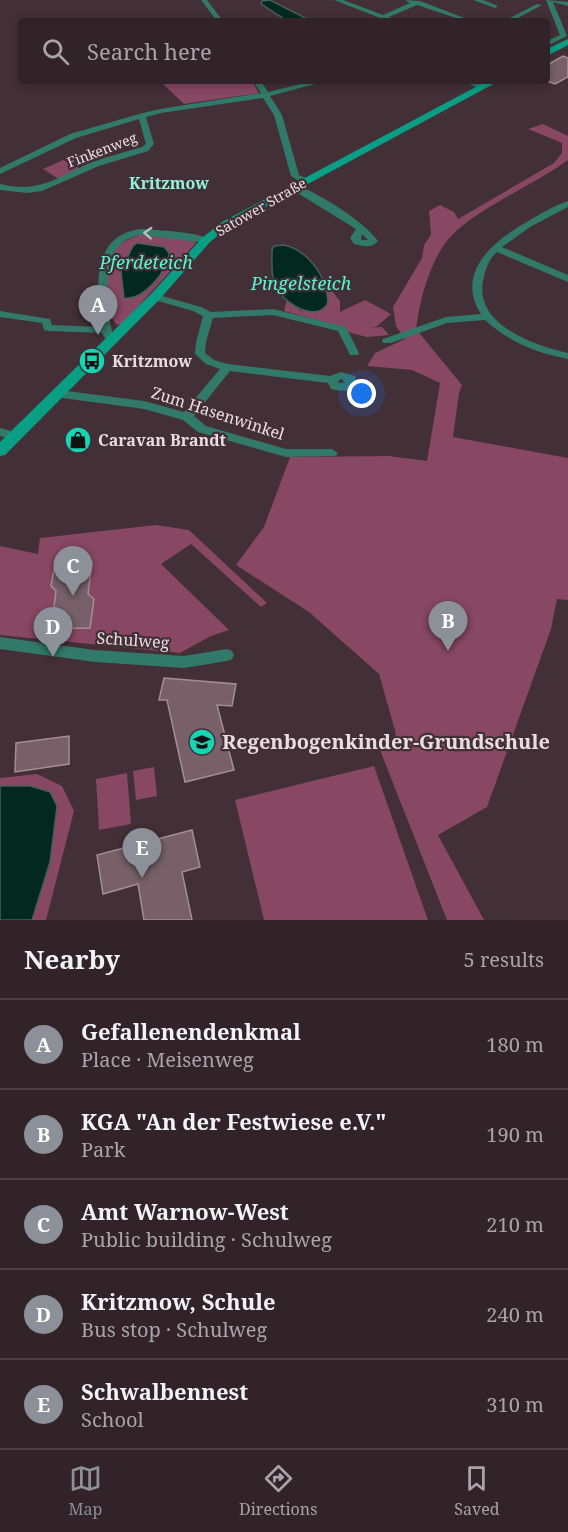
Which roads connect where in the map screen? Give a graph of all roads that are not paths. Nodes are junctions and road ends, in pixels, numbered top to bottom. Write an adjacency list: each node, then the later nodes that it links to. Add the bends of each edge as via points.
1 (204, 0): 13 (street)
2 (337, 0): 12 (street)
3 (408, 0): 7 (street)
4 (476, 0): 10 (street)
5 (549, 0): 11 (street)
6 (556, 0): 9 (street)
7 (419, 1): 12 (street); 14 (street)
8 (536, 2): 11 (street); 15 (street)
9 (568, 2)
10 (495, 6)
11 (551, 8): 17 (street, via 564,36)
12 (384, 17)
13 (218, 18)
14 (462, 18)
15 (512, 18)
16 (568, 42): 18 (main road)
17 (550, 43)
18 (550, 51)
19 (259, 84): 24 (street)
20 (310, 84): 24 (street, Finkenweg)
21 (474, 84): 23 (street)
22 (488, 84): 23 (main road, Satower Straße)
23 (483, 87): 27 (main road, Satower Straße)
24 (265, 95): 25 (street, Finkenweg, via 182,106); 27 (street, via 278,116 295,176)
25 (142, 116): 26 (street, Finkenweg, via 73,136); 28 (street, Finkenweg, via 150,144 146,149 95,164 31,191)
26 (0, 171)
27 (305, 181): 29 (main road, Satower Straße)
28 (0, 187)
29 (294, 187): 31 (street); 32 (main road, Satower Straße, via 226,224)
30 (568, 204): 33 (street, via 544,215)
31 (361, 229)
32 (206, 240): 35 (main road, Satower Straße); 39 (street, one-way to 39, via 144,231 125,237 112,248 103,273)
33 (496, 248): 34 (street); 38 (street, via 489,254 475,288)
34 (568, 279)
35 (155, 297): 37 (street); 39 (main road, Satower Straße)
36 (0, 314): 39 (street, via 46,321 48,328)
37 (209, 315): 41 (street, via 273,312 342,329); 43 (street, via 200,354)
38 (487, 317): 40 (street, via 446,320); 42 (street, via 524,343)
39 (109, 336): 45 (main road, Satower Straße)
40 (387, 341)
41 (354, 353)
42 (568, 356)
43 (227, 367): 44 (street); 46 (street)
44 (332, 380)
45 (59, 394): 46 (street, Zum Hasenwinkel, via 144,405); 48 (main road, Satower Straße)
46 (187, 417): 50 (street, Zum Hasenwinkel, via 202,429 253,445 286,453)
47 (0, 432): 48 (street)
48 (15, 436): 49 (main road, Satower Straße)
49 (0, 451)
50 (332, 453)
51 (0, 643): 52 (street, Schulweg, via 95,656 184,662)
52 (227, 655)

